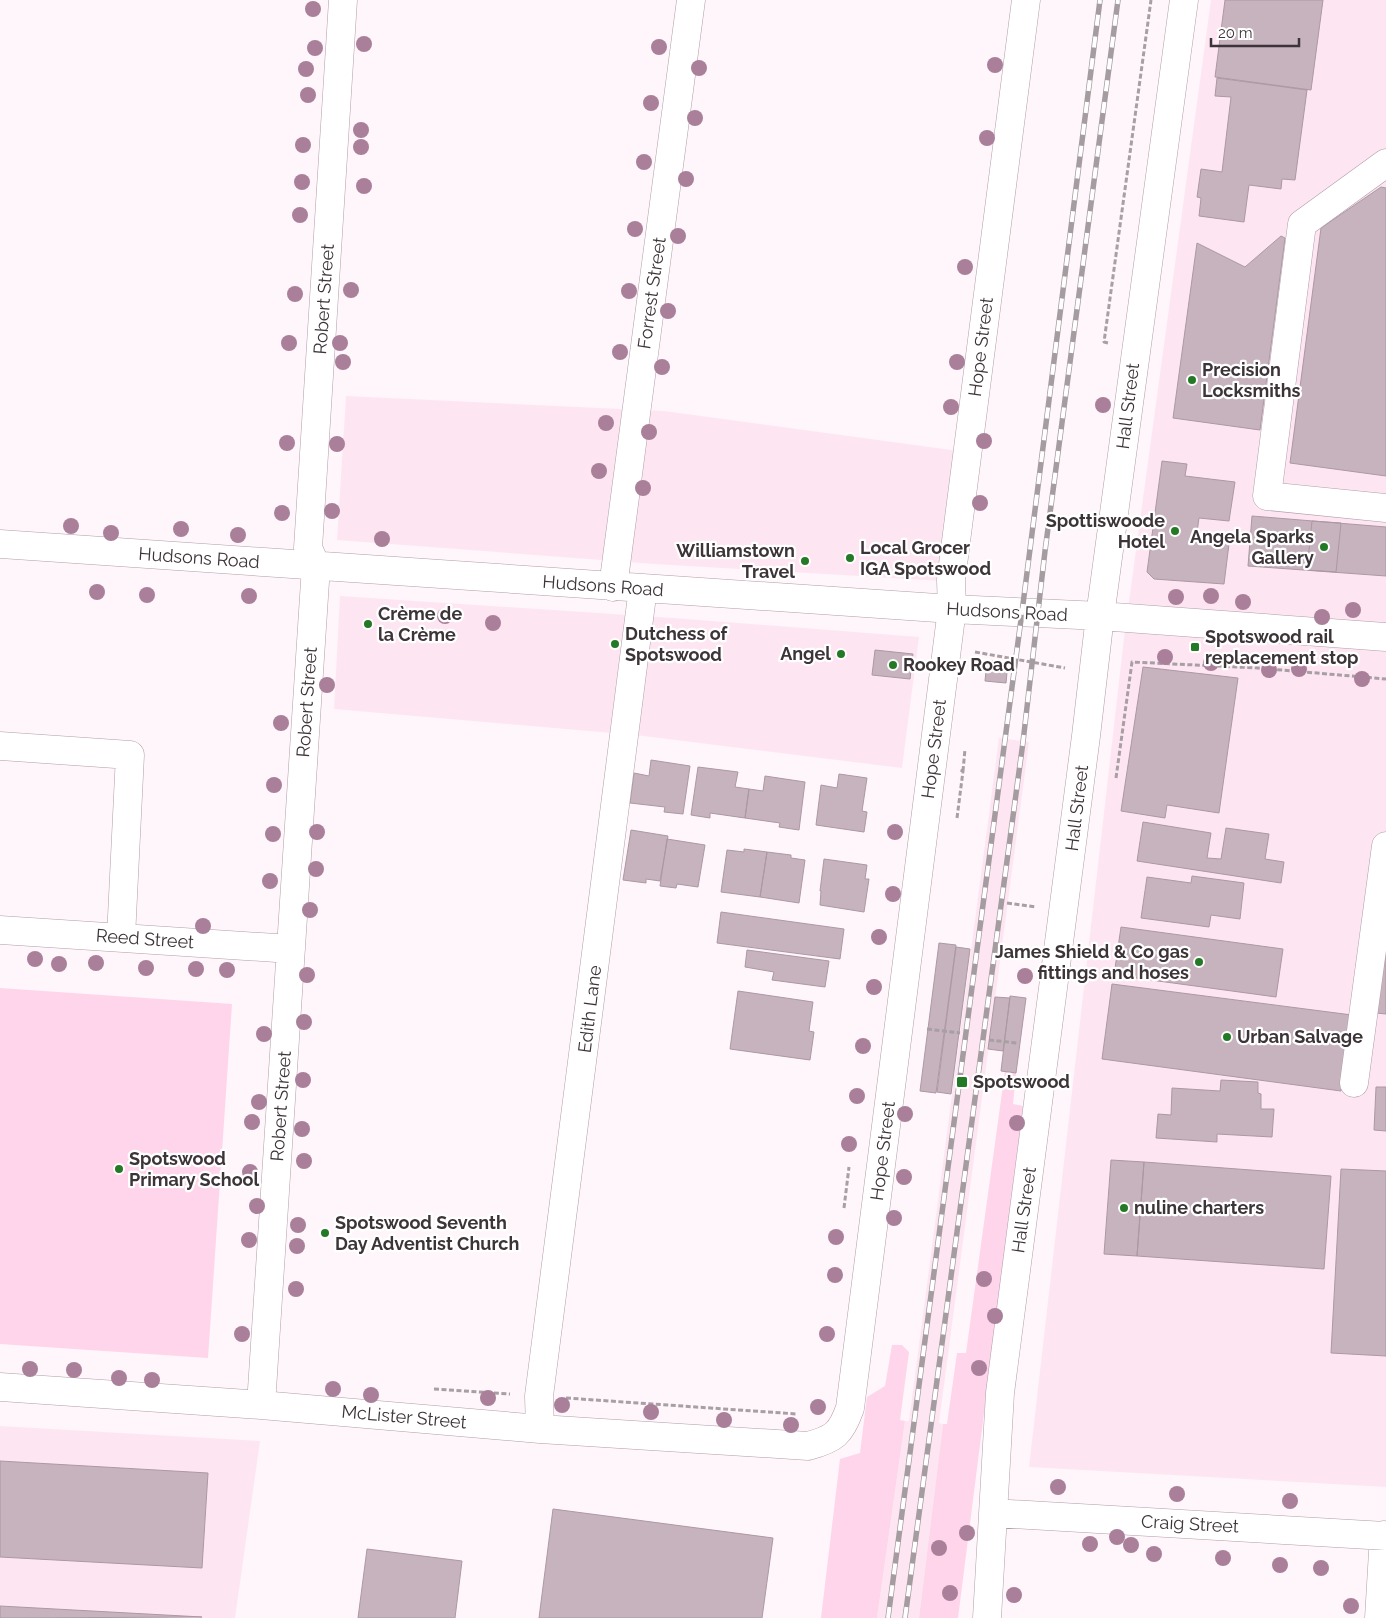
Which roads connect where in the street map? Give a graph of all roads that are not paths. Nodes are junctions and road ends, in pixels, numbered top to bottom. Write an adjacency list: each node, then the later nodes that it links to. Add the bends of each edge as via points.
1 (343, 0): 8 (street, Robert Street, via 308,548)
2 (691, 0): 9 (street, Forrest Street)
3 (1026, 0): 11 (street, Hope Street, via 951,580)
4 (1184, 0): 12 (street, Hall Street)
5 (1386, 163): 6 (street, via 1302,224 1267,496)
6 (1386, 508)
7 (0, 544): 8 (street, Hudsons Road)
8 (316, 566): 9 (street, Hudsons Road); 18 (street, Robert Street)
9 (613, 587): 10 (street, Hudsons Road)
10 (643, 588): 11 (street, Hudsons Road); 22 (street, Edith Lane, via 539,1396)
11 (952, 609): 12 (street, Hudsons Road); 23 (street, Hope Street, via 850,1408 836,1436)
12 (1100, 616): 13 (street, Hudsons Road); 24 (street, Hall Street, via 1000,1393)
13 (1386, 637)
14 (0, 746): 17 (street, via 130,755)
15 (1386, 846): 19 (street)
16 (0, 930): 17 (street, Reed Street)
17 (121, 937): 18 (street, Reed Street)
18 (291, 949): 21 (street, Robert Street)
19 (1354, 1083)
20 (0, 1387): 21 (street, McLister Street)
21 (261, 1405): 22 (street, McLister Street)
22 (540, 1429): 23 (street, McLister Street)
23 (808, 1446)
24 (994, 1513): 25 (street, Craig Street); 26 (street, Hall Street)
25 (1385, 1536): 27 (street)
26 (987, 1618)
27 (1379, 1618)

